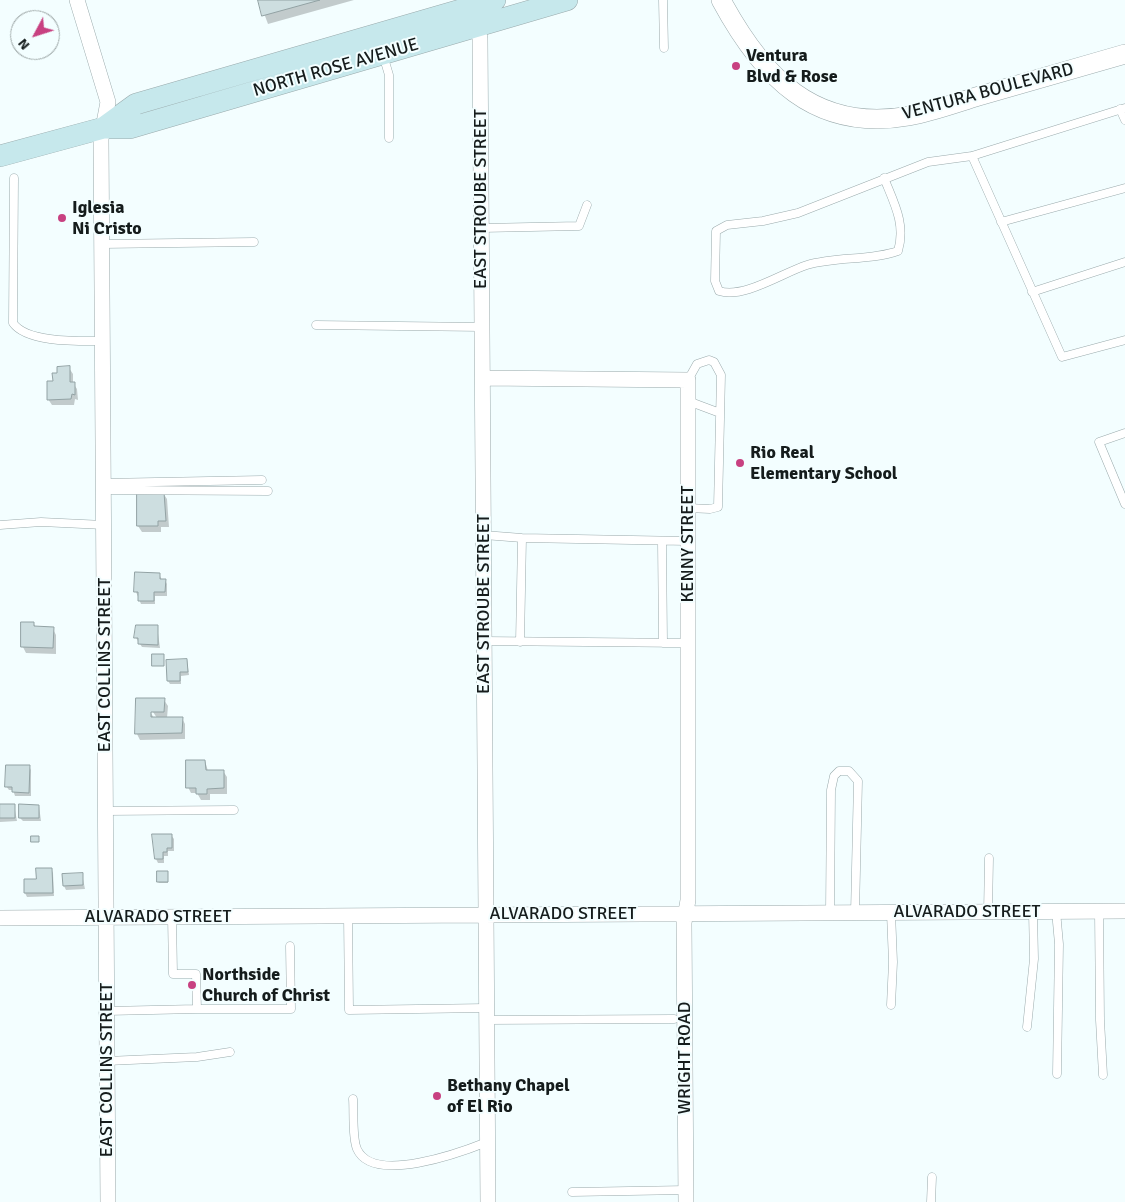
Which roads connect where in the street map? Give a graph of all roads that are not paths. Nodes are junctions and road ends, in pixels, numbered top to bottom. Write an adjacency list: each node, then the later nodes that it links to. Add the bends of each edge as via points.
1 (77, 0): 13 (street, EAST COLLINS STREET, via 108,102)
2 (495, 0): 6 (main road, NORTH ROSE AVENUE)
3 (567, 0): 7 (main road, NORTH ROSE AVENUE)
4 (663, 0): 8 (lane)
5 (721, 0): 9 (street, VENTURA BOULEVARD, via 751,51 785,86 825,109 860,117 887,119 910,116)
6 (474, 6): 7 (street, EAST STROUBE STREET); 13 (main road, NORTH ROSE AVENUE, via 136,104)
7 (478, 27): 10 (main road, NORTH ROSE AVENUE); 22 (street, EAST STROUBE STREET)
8 (664, 48)
9 (1125, 54)
10 (383, 55): 13 (main road, NORTH ROSE AVENUE, via 130,128); 14 (lane, via 389,75)
11 (1123, 109): 12 (lane); 16 (lane)
12 (1125, 120)
13 (103, 128): 15 (main road, NORTH ROSE AVENUE); 24 (street, EAST COLLINS STREET)
14 (389, 138)
15 (0, 156)
16 (972, 156): 18 (lane, via 928,162); 21 (lane)
17 (14, 178): 29 (lane, via 13,323 22,332 33,336)
18 (884, 178): 18 (lane, via 798,213 727,225 716,231 715,281 719,291 735,294 806,266 825,261 885,256 898,251 902,237 900,220)
19 (1125, 188): 21 (lane)
20 (587, 205): 22 (lane, via 579,226)
21 (1001, 222): 26 (lane)
22 (482, 228): 28 (street, EAST STROUBE STREET)
23 (254, 242): 24 (lane)
24 (102, 244): 29 (street, EAST COLLINS STREET)
25 (1125, 262): 26 (lane)
26 (1032, 292): 30 (lane, via 1062,357)
27 (316, 325): 28 (lane)
28 (482, 327): 31 (street, EAST STROUBE STREET)
29 (102, 340): 37 (street, EAST COLLINS STREET)
30 (1125, 340)
31 (482, 378): 32 (street); 43 (street, EAST STROUBE STREET)
32 (688, 380): 33 (street, KENNY STREET); 34 (lane, via 697,364 709,360 714,362 721,375)
33 (688, 402): 34 (lane); 40 (street, KENNY STREET)
34 (720, 413): 40 (lane, via 718,507)
35 (1125, 433): 39 (lane, via 1099,442)
36 (262, 480): 37 (lane)
37 (103, 486): 38 (lane); 42 (street, EAST COLLINS STREET)
38 (268, 490)
39 (1125, 504)
40 (687, 508): 46 (street, KENNY STREET)
41 (0, 525): 42 (lane, via 41,522)
42 (104, 525): 52 (street, EAST COLLINS STREET)
43 (484, 535): 44 (lane); 47 (street, EAST STROUBE STREET)
44 (522, 538): 45 (lane); 48 (lane)
45 (662, 541): 46 (lane); 49 (lane)
46 (687, 541): 50 (street, KENNY STREET)
47 (484, 641): 48 (lane); 62 (street, EAST STROUBE STREET)
48 (520, 642): 49 (lane)
49 (663, 643): 50 (lane)
50 (688, 643): 63 (street, KENNY STREET)
51 (234, 810): 52 (lane)
52 (106, 811): 66 (street, EAST COLLINS STREET)
53 (989, 858): 56 (lane)
54 (1099, 911): 55 (street, ALVARADO STREET); 58 (street, ALVARADO STREET); 78 (lane)
55 (1125, 911)
56 (988, 912): 57 (street, ALVARADO STREET); 61 (street, ALVARADO STREET)
57 (1033, 912): 58 (street, ALVARADO STREET); 74 (lane, via 1034,959)
58 (1056, 912): 77 (lane)
59 (830, 913): 60 (street, ALVARADO STREET); 60 (lane, via 831,790 834,776 839,771 848,771 858,781); 63 (street, ALVARADO STREET)
60 (855, 913): 61 (street, ALVARADO STREET)
61 (891, 913): 69 (lane)
62 (486, 914): 63 (street, ALVARADO STREET); 64 (street, ALVARADO STREET); 72 (street, EAST STROUBE STREET)
63 (687, 914): 83 (street, WRIGHT ROAD, via 684,923)
64 (348, 915): 65 (street, ALVARADO STREET); 72 (lane, via 349,1010)
65 (172, 916): 66 (street, ALVARADO STREET); 70 (lane, via 174,974 196,974)
66 (106, 917): 67 (street, ALVARADO STREET); 71 (street, EAST COLLINS STREET)
67 (0, 918)
68 (290, 946): 70 (lane, via 291,1009)
69 (891, 1005)
70 (197, 1009): 71 (lane)
71 (107, 1011): 76 (street, EAST COLLINS STREET)
72 (486, 1014): 73 (lane); 80 (street, EAST STROUBE STREET)
73 (674, 1018)
74 (1027, 1027)
75 (230, 1052): 76 (lane)
76 (107, 1061): 84 (street, EAST COLLINS STREET)
77 (1057, 1074)
78 (1104, 1075)
79 (352, 1099): 80 (lane, via 356,1148 362,1156 378,1163 408,1166 447,1157)
80 (487, 1142): 85 (street, EAST STROUBE STREET)
81 (932, 1177): 86 (lane)
82 (572, 1192): 83 (lane)
83 (686, 1196)
84 (108, 1202)
85 (488, 1202)
86 (931, 1202)

